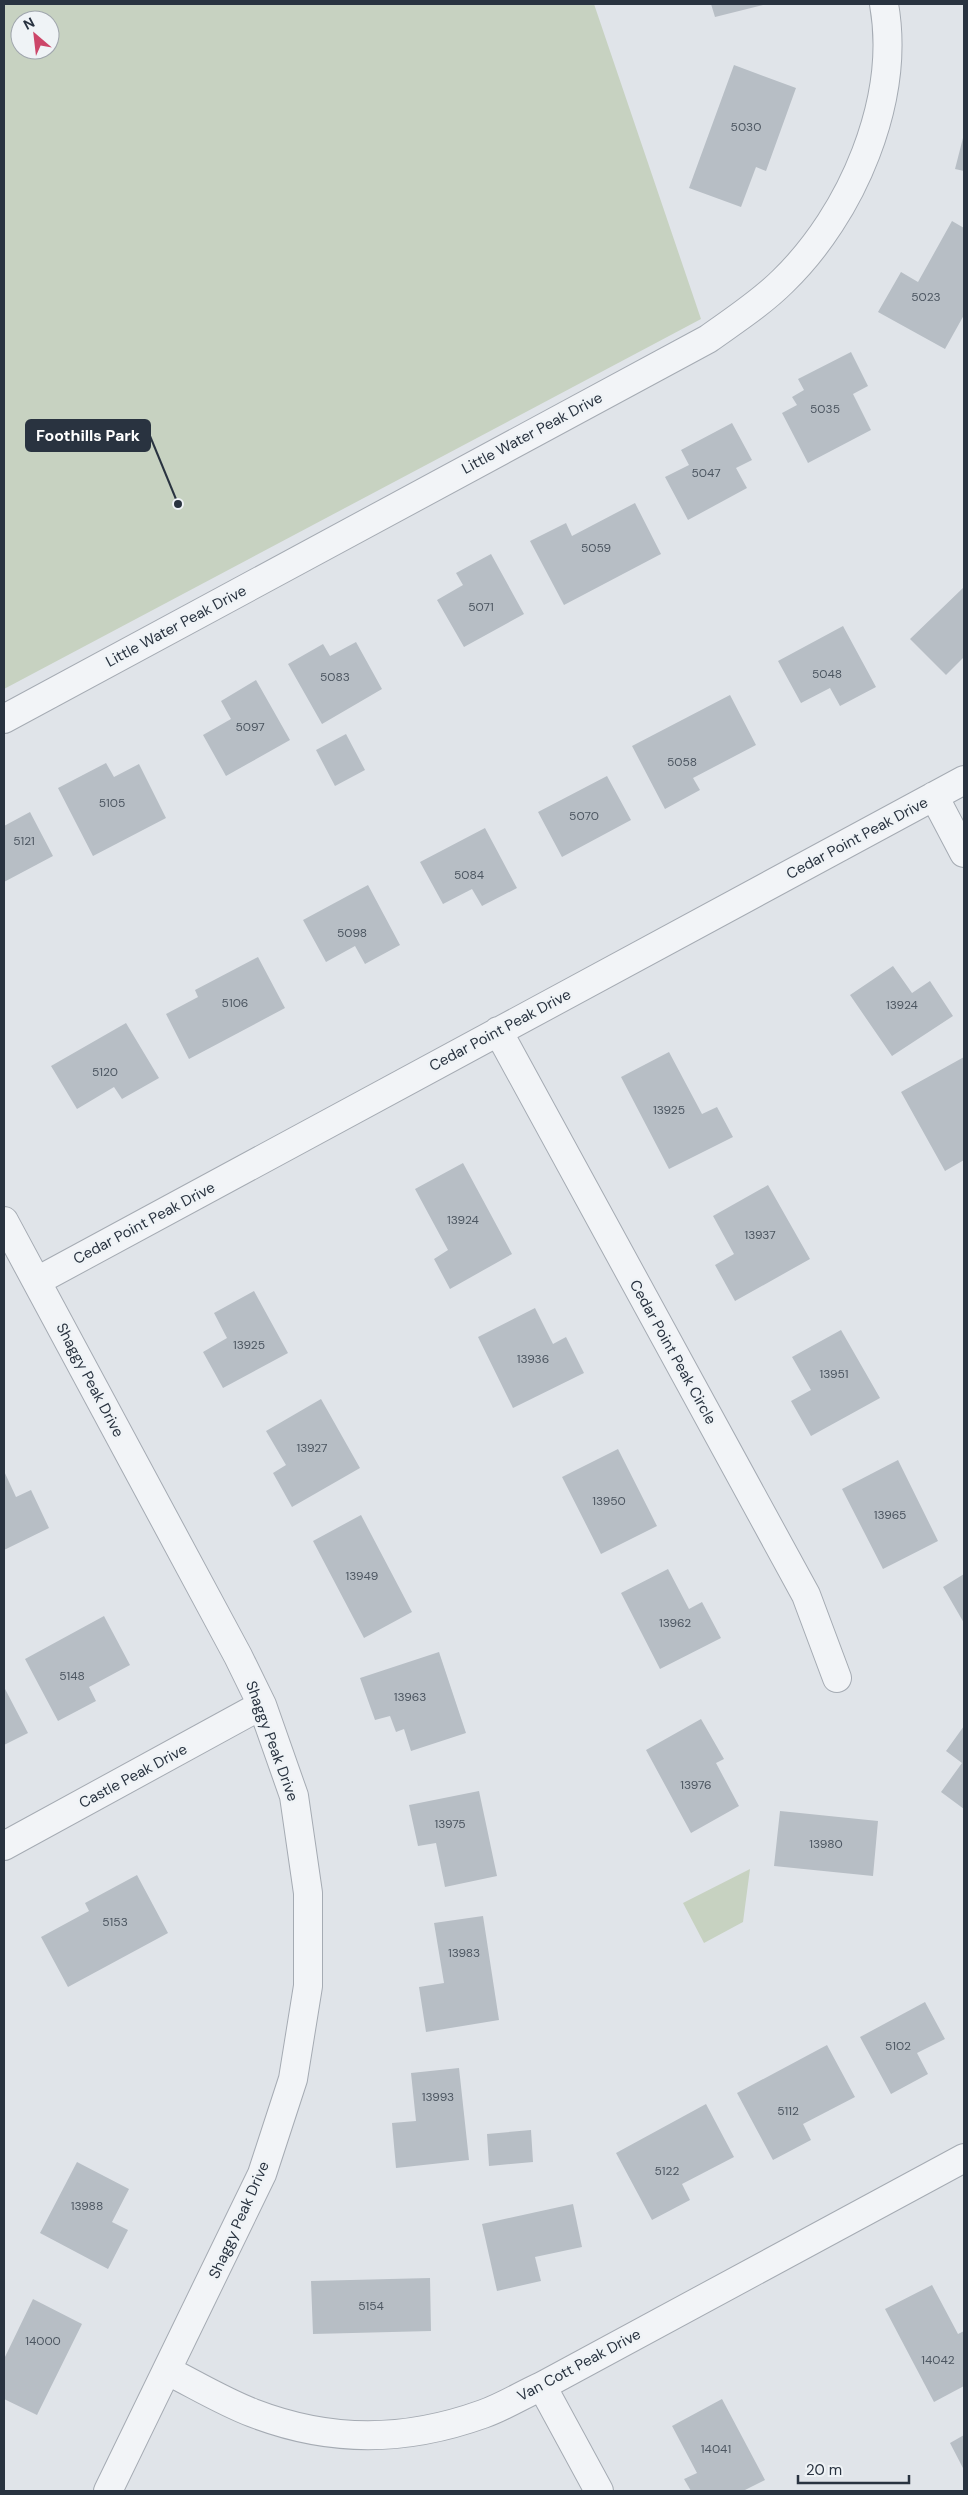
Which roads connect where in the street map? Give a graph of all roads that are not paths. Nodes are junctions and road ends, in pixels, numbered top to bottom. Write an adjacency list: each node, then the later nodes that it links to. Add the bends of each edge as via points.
1 (884, 4): 2 (street, Little Water Peak Drive, via 887,56 882,91 875,125 851,188 811,250 783,281 748,310 708,339)
2 (4, 719)
3 (964, 780): 4 (street, Cedar Point Peak Drive)
4 (934, 796): 5 (street); 6 (street, Cedar Point Peak Drive)
5 (964, 853)
6 (498, 1031): 8 (street, Cedar Point Peak Drive); 9 (street, Cedar Point Peak Circle, via 806,1596)
7 (4, 1221): 8 (street, Shaggy Peak Drive)
8 (36, 1281): 10 (street, Shaggy Peak Drive, via 234,1647)
9 (837, 1678)
10 (262, 1705): 11 (street, Castle Peak Drive); 13 (street, Shaggy Peak Drive, via 294,1796 308,1893 308,1986 292,2079 262,2174)
11 (4, 1846)
12 (964, 2158): 14 (street, Van Cott Peak Drive)
13 (168, 2371): 14 (street, Van Cott Peak Drive, via 253,2413 330,2434 376,2436 427,2429 484,2414); 15 (street, Shaggy Peak Drive)
14 (542, 2386): 16 (street)
15 (108, 2491)
16 (599, 2491)

